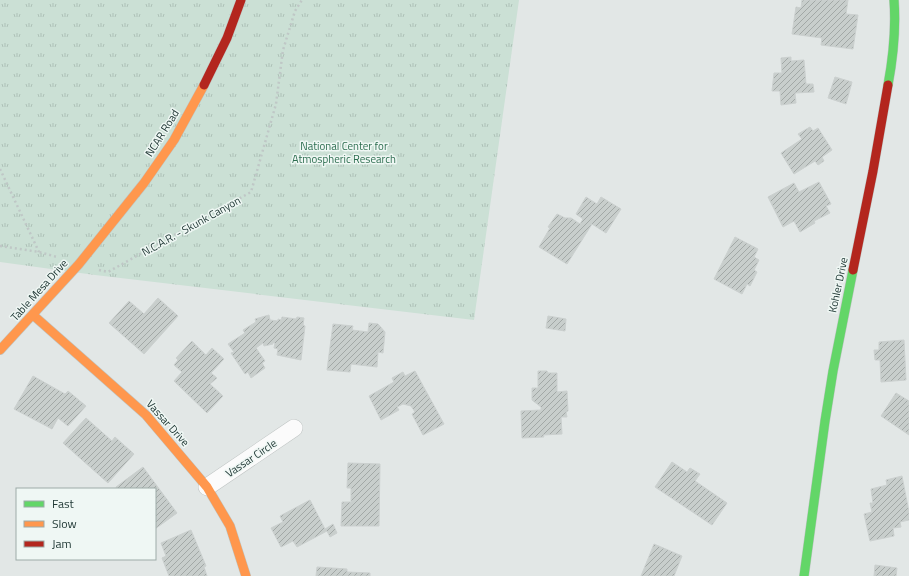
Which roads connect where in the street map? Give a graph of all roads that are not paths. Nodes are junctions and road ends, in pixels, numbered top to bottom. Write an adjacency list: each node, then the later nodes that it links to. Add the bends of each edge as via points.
1 (241, 0): 3 (street, NCAR Road, via 227,38 174,140 144,183)
2 (894, 0): 9 (street, Kohler Drive, via 891,68 873,171 832,371)
3 (79, 264): 4 (street, Table Mesa Drive)
4 (33, 315): 5 (street, Table Mesa Drive); 7 (street, Vassar Drive, via 146,415)
5 (0, 350)
6 (294, 428): 7 (street, Vassar Circle)
7 (207, 487): 8 (street, Vassar Drive, via 230,526)
8 (246, 576)
9 (804, 576)

